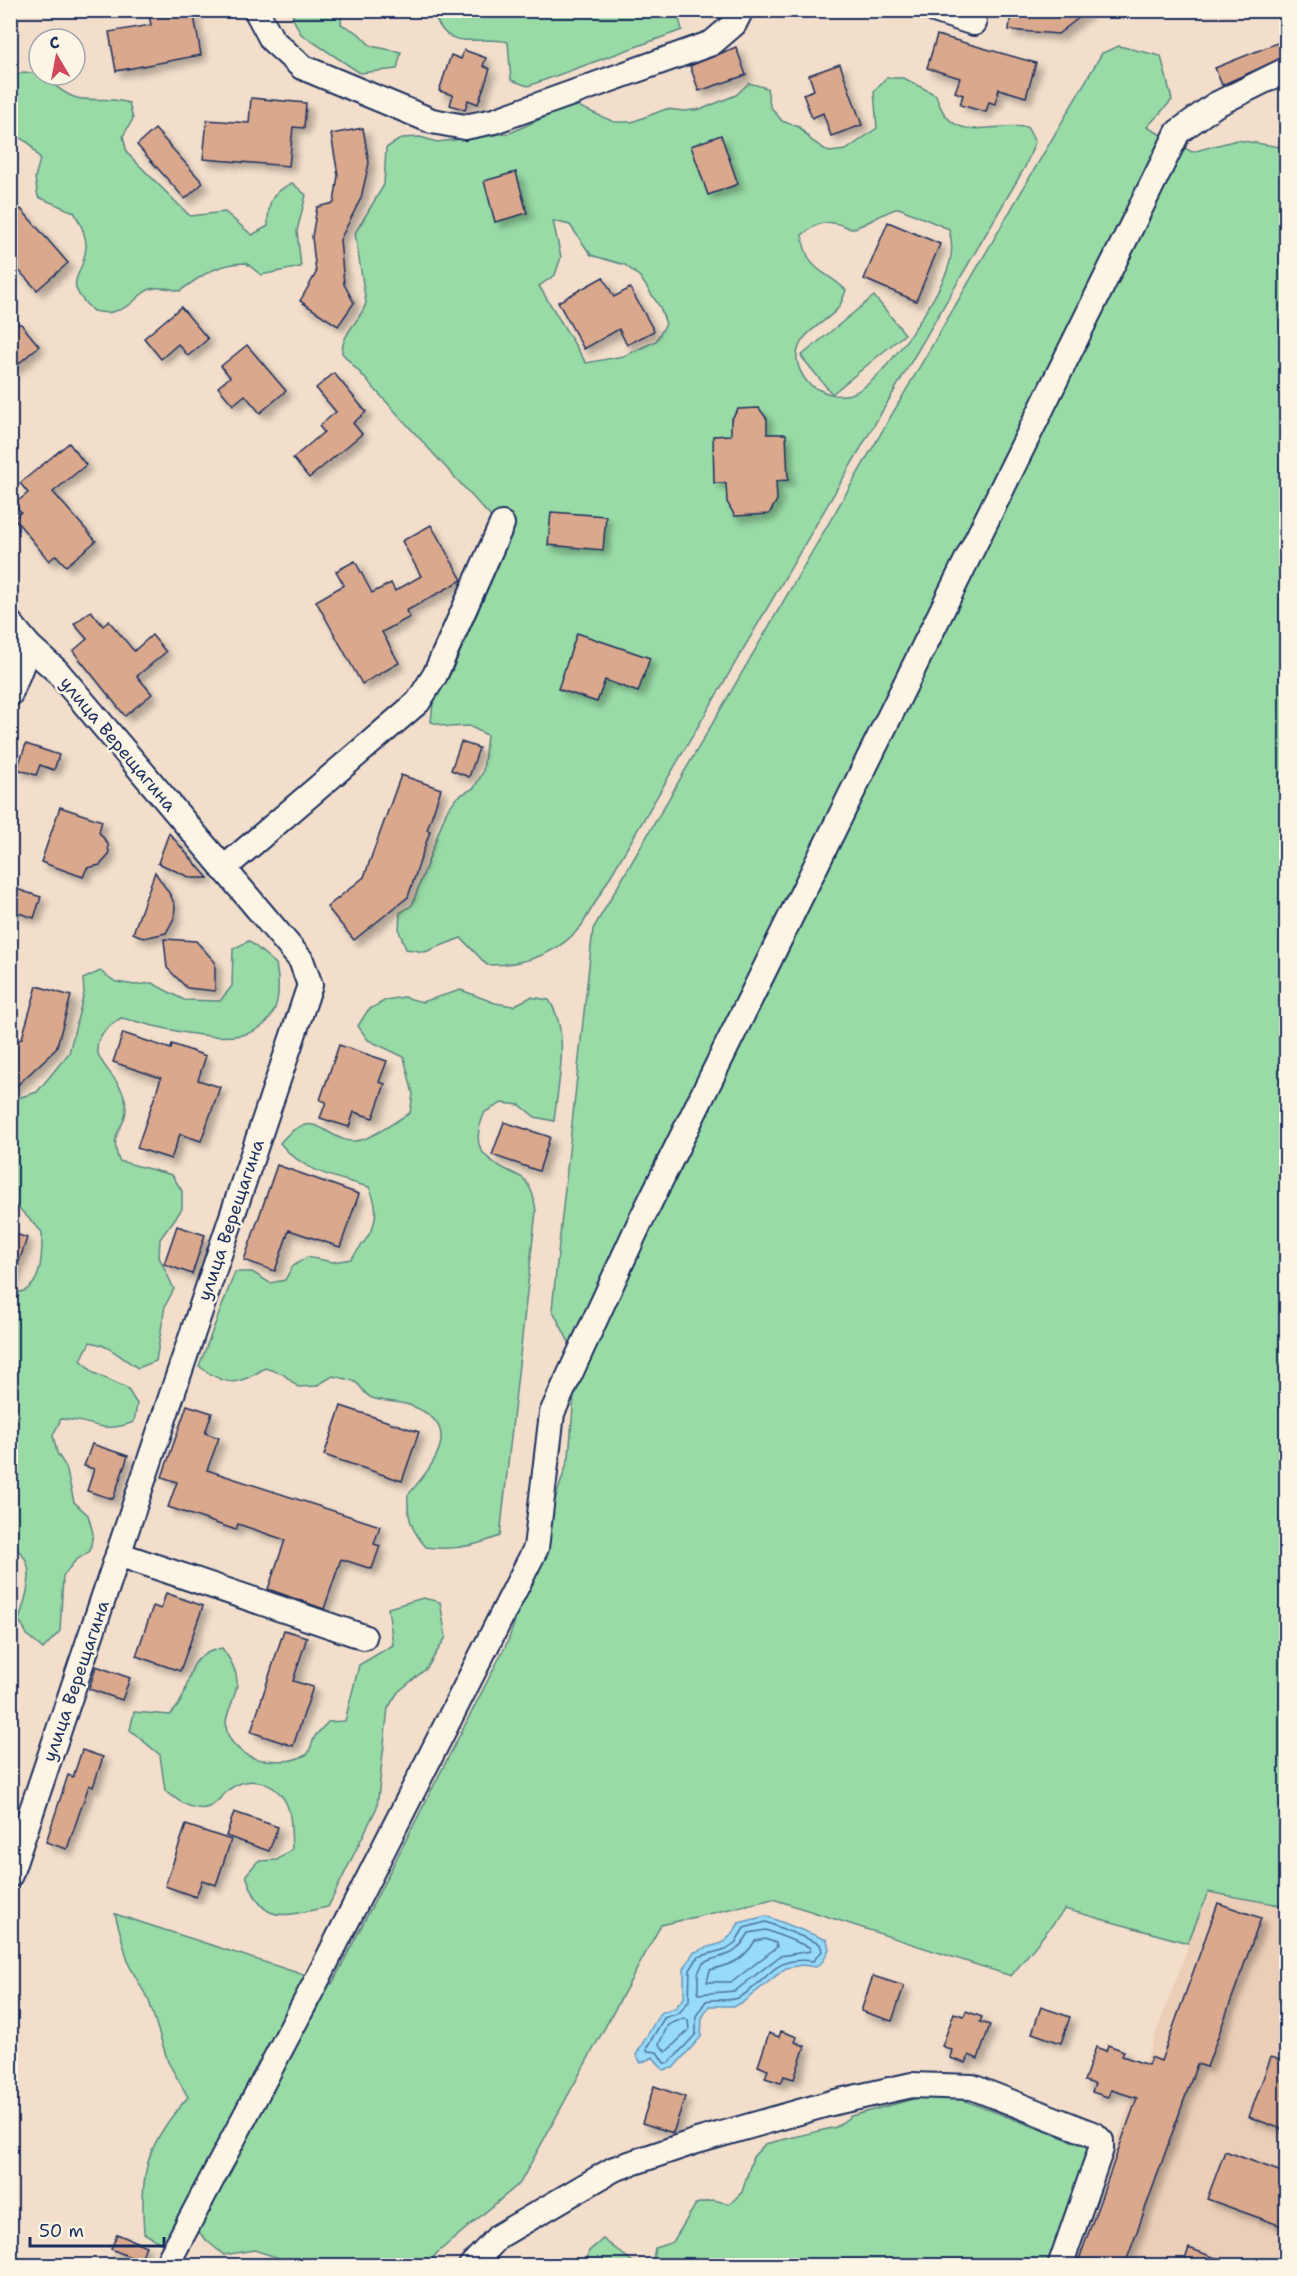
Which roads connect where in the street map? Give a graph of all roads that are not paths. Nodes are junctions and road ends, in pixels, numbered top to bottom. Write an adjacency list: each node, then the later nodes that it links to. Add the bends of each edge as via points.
1 (256, 10): 2 (street, via 272,40 302,67 432,121 465,127 494,121 712,43 734,24)
2 (741, 10)
3 (934, 10): 4 (street)
4 (974, 23)
5 (1287, 70): 14 (street, via 1215,105 1178,132 640,1222 552,1413 536,1548 317,1980)
6 (502, 524): 10 (street, via 435,675 418,702)
7 (10, 623): 8 (street, улица Верещагина)
8 (29, 646): 9 (street); 10 (street, улица Верещагина, via 57,671)
9 (10, 694)
10 (223, 869): 11 (street, улица Верещагина, via 301,960 309,985)
11 (118, 1554): 12 (street); 13 (street, улица Верещагина)
12 (364, 1637)
13 (10, 1875)
14 (166, 2265)
15 (471, 2265): 16 (street, via 499,2236 614,2169 831,2103 912,2085 972,2087 1101,2140)
16 (1060, 2265)

